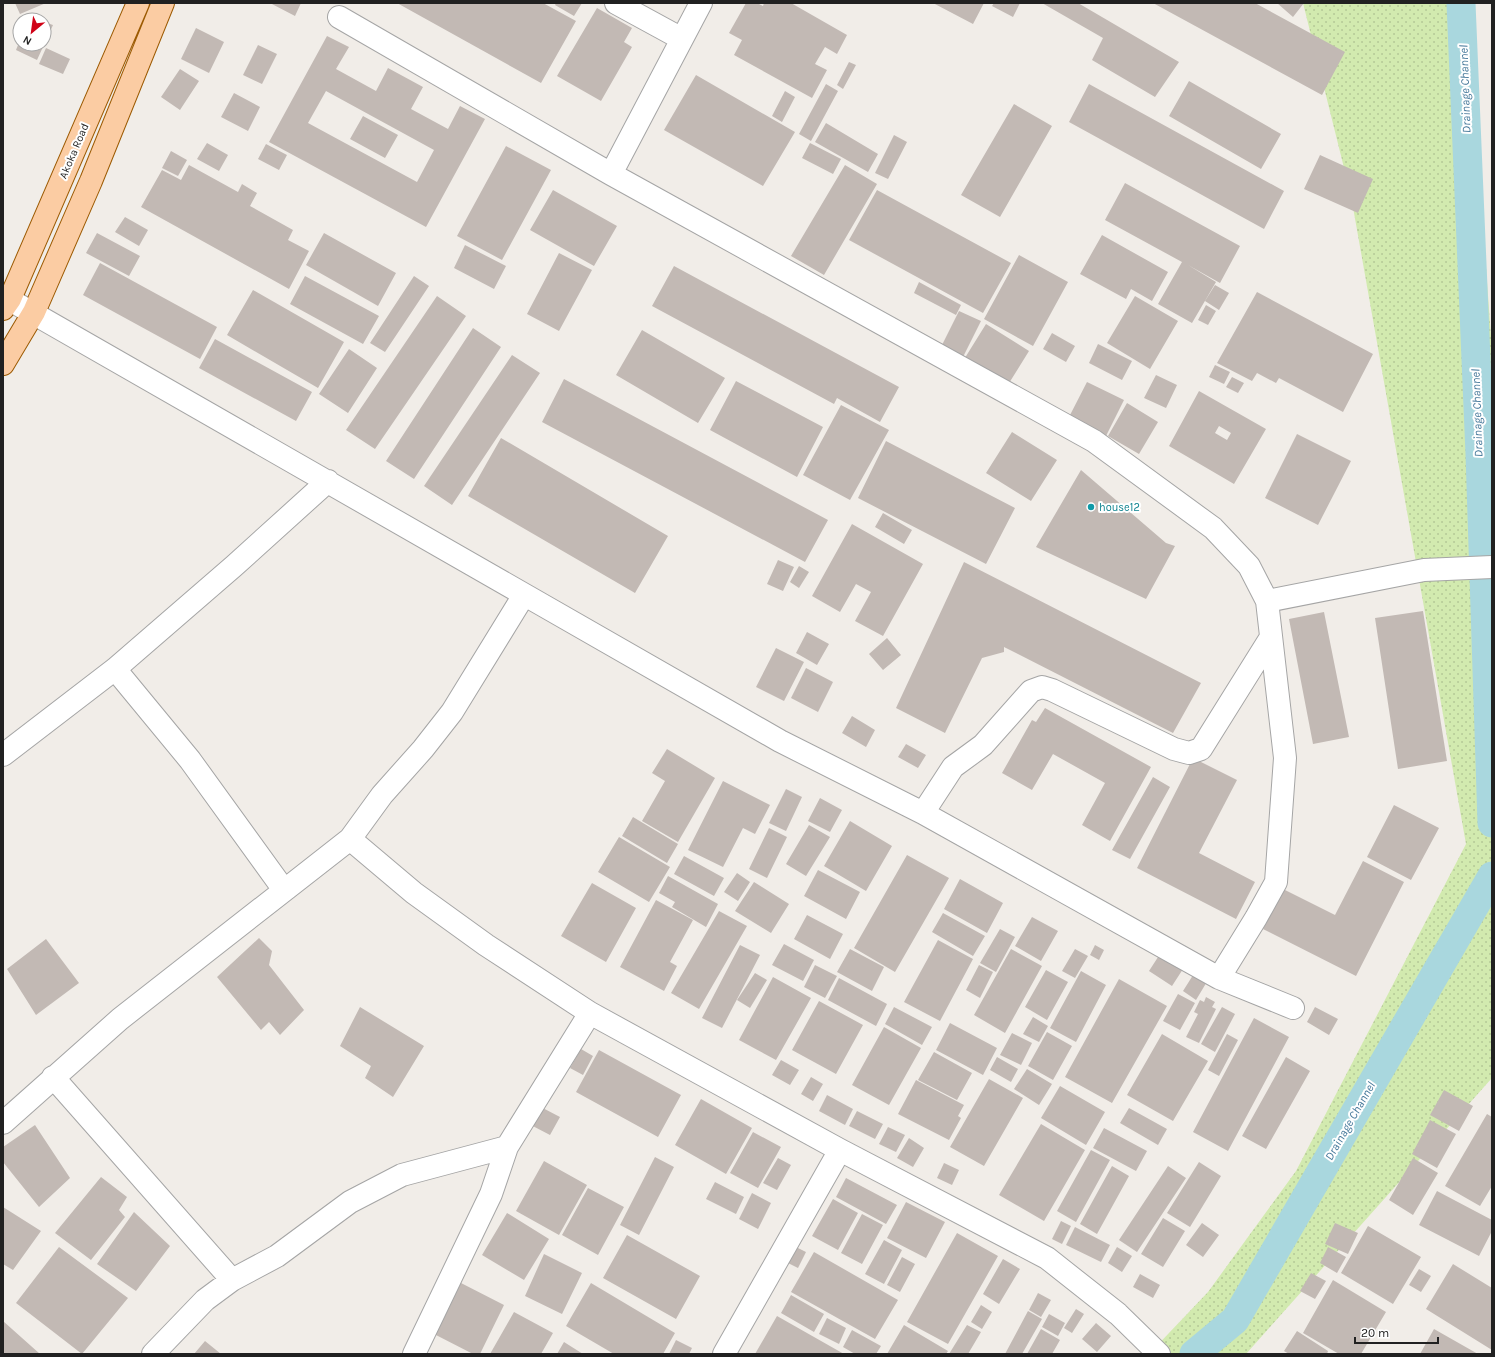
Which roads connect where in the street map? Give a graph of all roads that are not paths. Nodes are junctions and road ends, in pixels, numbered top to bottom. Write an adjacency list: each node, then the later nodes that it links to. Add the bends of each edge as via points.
1 (138, 3): 8 (main road, Akoka Road)
2 (163, 3): 9 (main road, via 91,181)
3 (616, 3): 6 (street)
4 (701, 3): 6 (street)
5 (339, 17): 7 (street)
6 (682, 39): 7 (street)
7 (611, 174): 14 (street, via 1094,441 1213,528 1249,566)
8 (5, 302): 9 (street)
9 (34, 312): 10 (main road); 11 (street)
10 (3, 364)
11 (328, 481): 13 (street); 16 (street)
12 (1492, 567): 14 (street, via 1424,570)
13 (524, 595): 18 (street, via 780,741); 19 (street, via 452,712 424,749 382,795)
14 (1267, 601): 15 (street)
15 (1272, 637): 18 (street, via 1201,749 1190,753 1174,749 1042,687 1031,691 983,745 953,767); 21 (street, via 1285,758 1276,882)
16 (115, 669): 17 (street); 20 (street, via 190,760)
17 (3, 755)
18 (923, 813): 21 (street)
19 (350, 839): 20 (street); 23 (street, via 414,893 474,937)
20 (284, 890): 24 (street, via 120,1019)
21 (1219, 978): 22 (street)
22 (1293, 1008)
23 (590, 1013): 26 (street); 27 (street)
24 (53, 1077): 25 (street); 28 (street)
25 (3, 1122)
26 (507, 1147): 28 (street, via 402,1175 350,1202 277,1256); 31 (street, via 491,1194)
27 (840, 1150): 29 (street, via 1047,1258 1118,1314); 32 (street)
28 (232, 1280): 30 (street, via 205,1300)
29 (1158, 1352)
30 (153, 1354)
31 (414, 1354)
32 (724, 1354)

